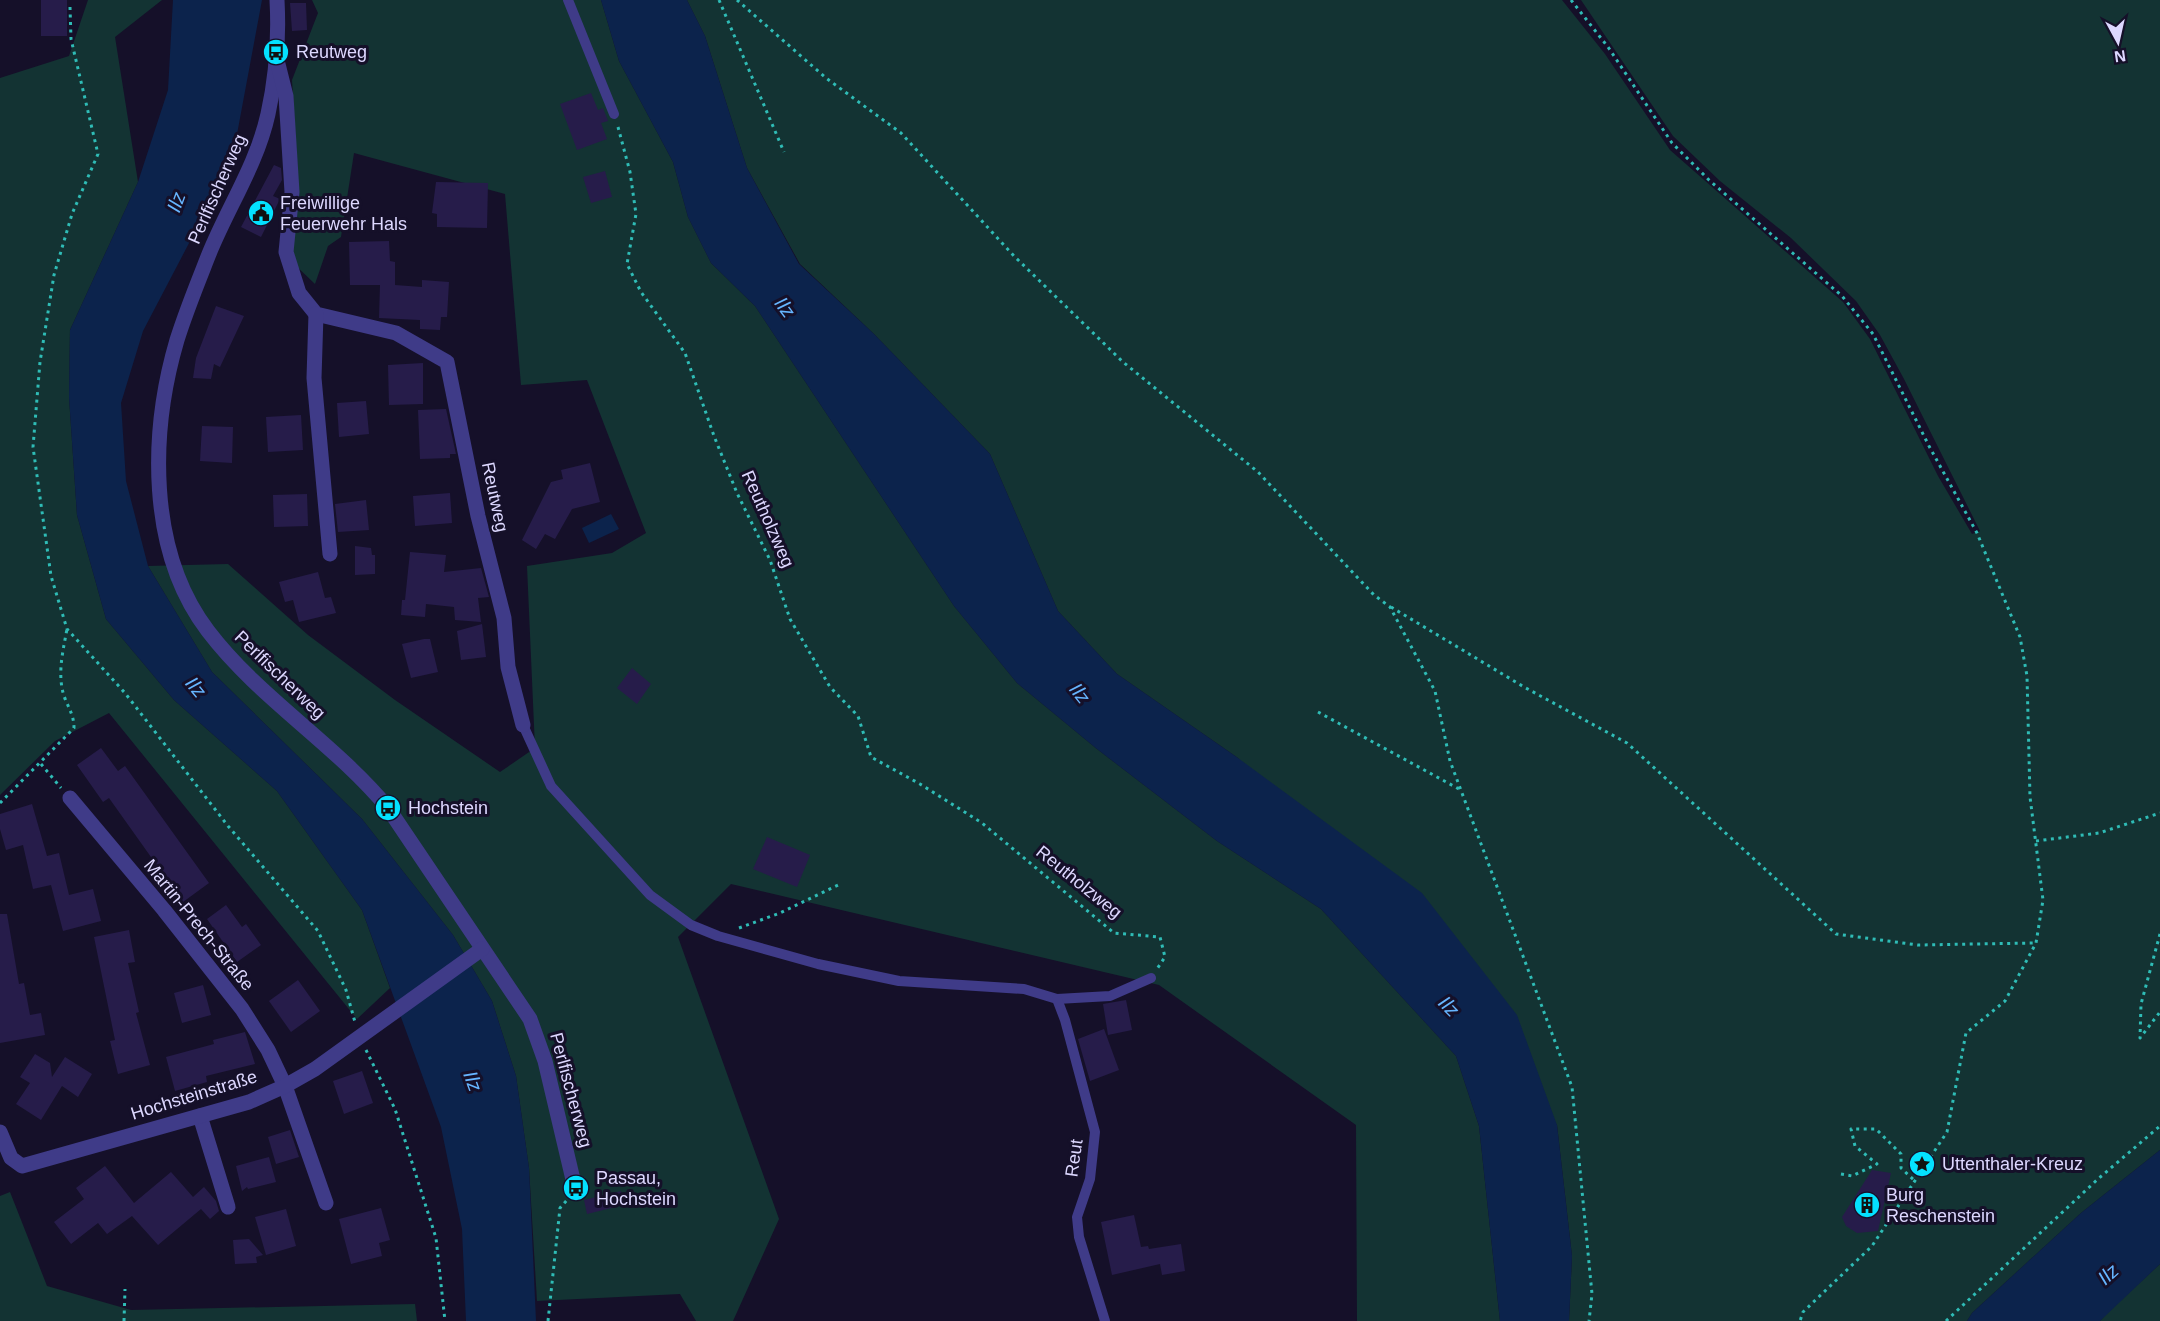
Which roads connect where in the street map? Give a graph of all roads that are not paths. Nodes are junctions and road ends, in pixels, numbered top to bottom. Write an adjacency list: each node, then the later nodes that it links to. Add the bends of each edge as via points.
1 (277, 0): 3 (street, Perlfischerweg)
2 (568, 0): 4 (lane)
3 (276, 52): 5 (street, via 286,96 292,192 286,252 299,293); 9 (street, Perlfischerweg, via 268,114 256,152 210,252 177,339 169,375 160,457 162,514 169,554 180,584 207,630 244,673 366,782 388,808 441,885)
4 (614, 114)
5 (316, 314): 6 (street, via 315,378); 7 (street, Reutweg, via 396,333 447,362 478,516 504,618 508,667)
6 (330, 554)
7 (523, 725): 11 (lane, via 551,786 658,901 691,925 818,964 900,981 1024,989)
8 (70, 798): 12 (street, Martin-Prech-Straße, via 242,1009)
9 (476, 954): 12 (street, Hochsteinstraße, via 315,1069); 15 (street, Perlfischerweg, via 530,1019 546,1061)
10 (1151, 978): 11 (lane, via 1110,996)
11 (1057, 999): 18 (lane, Reut, via 1095,1132 1090,1179 1077,1217 1079,1237)
12 (285, 1086): 13 (street, Hochsteinstraße, via 249,1102); 16 (street, Martin-Prech-Straße)
13 (200, 1116): 14 (street, Hochsteinstraße, via 22,1166 11,1158); 17 (street)
14 (0, 1132)
15 (575, 1188)
16 (326, 1203)
17 (228, 1207)
18 (1105, 1321)

